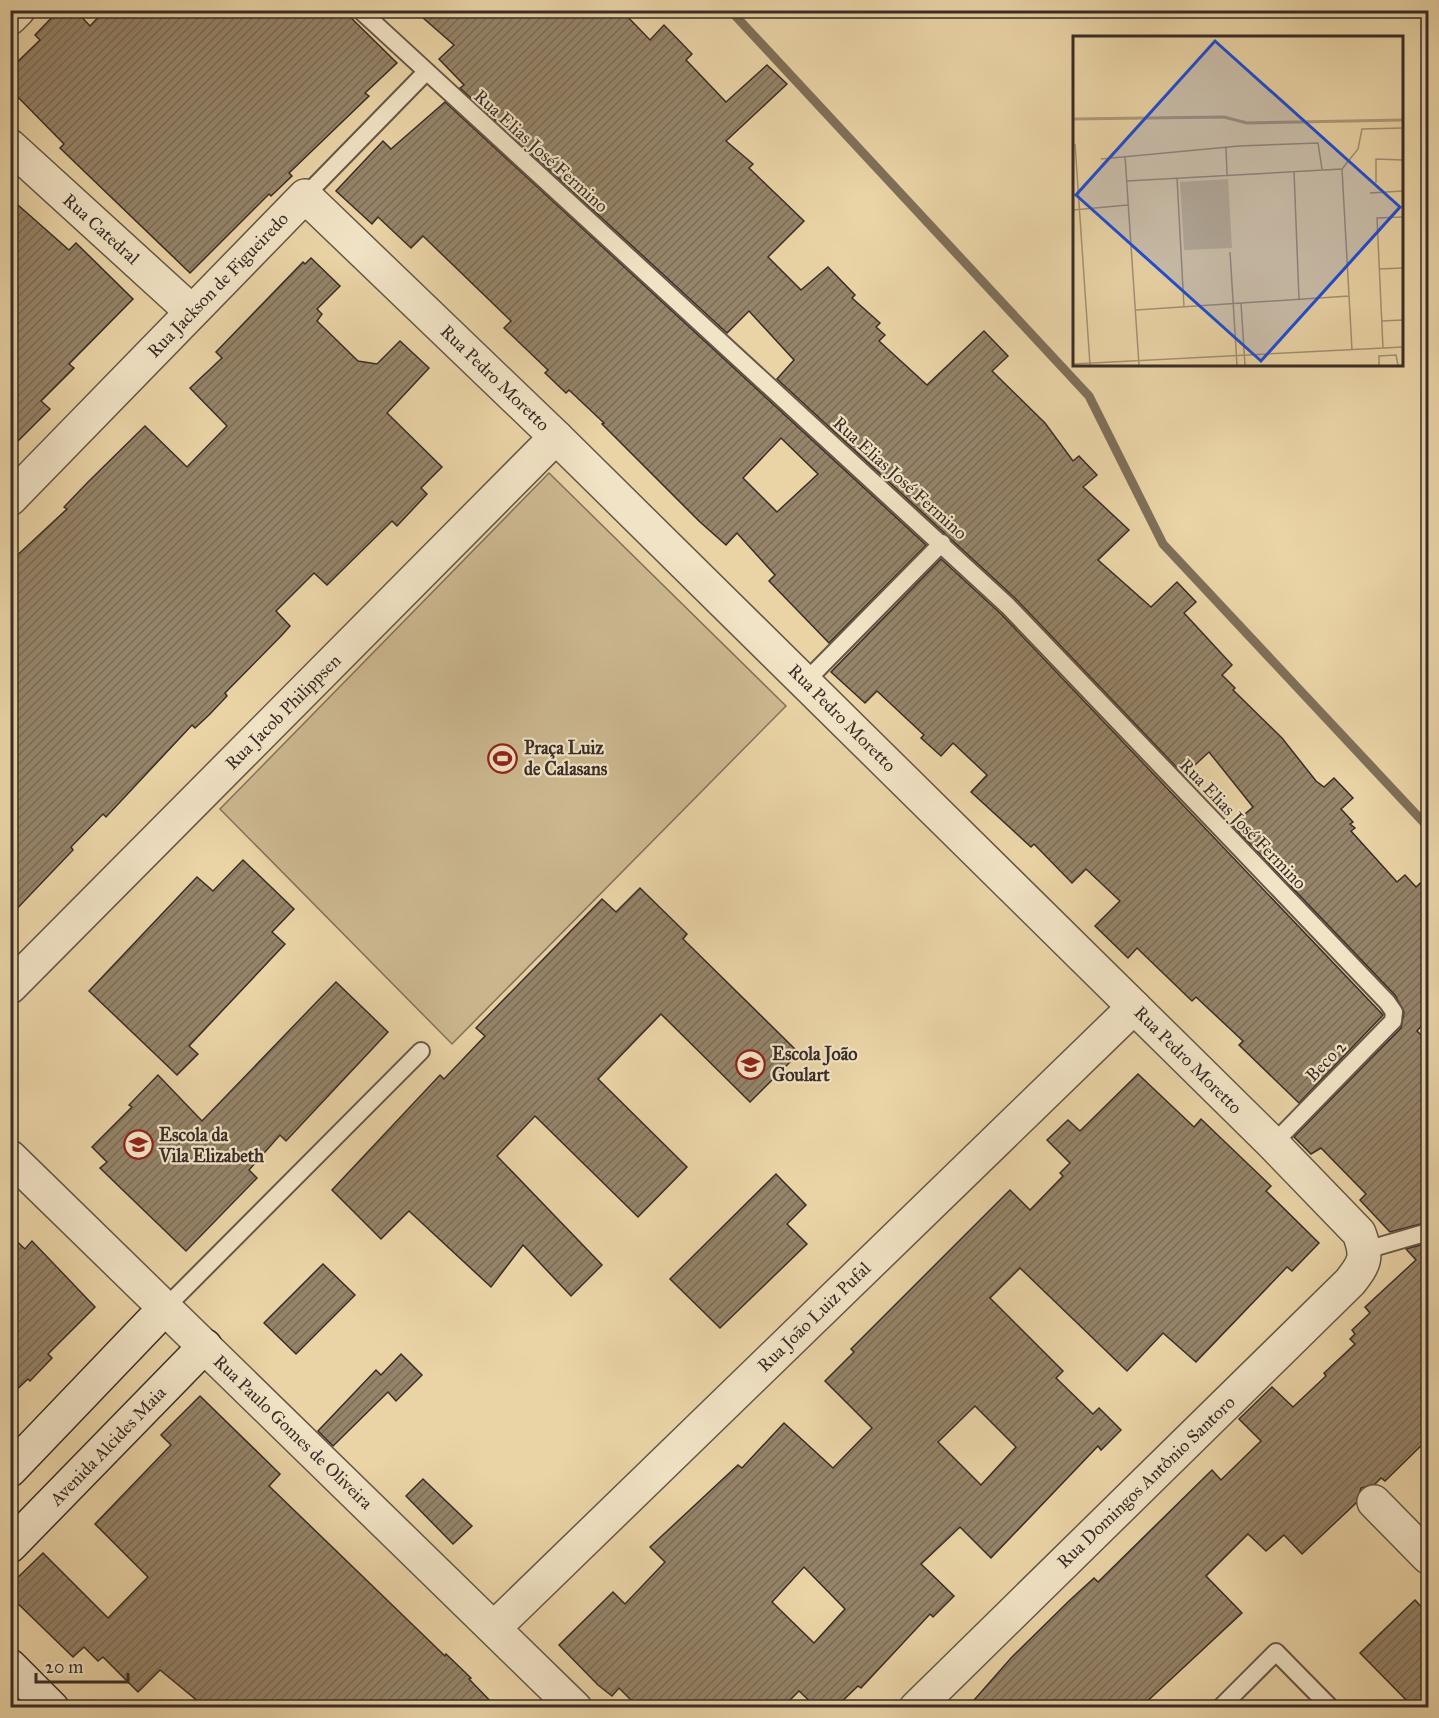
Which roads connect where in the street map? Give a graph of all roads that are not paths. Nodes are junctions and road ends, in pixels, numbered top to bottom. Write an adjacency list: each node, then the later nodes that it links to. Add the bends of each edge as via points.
1 (18, 10): 3 (street)
2 (360, 10): 4 (lane, Rua Elias José Fermino)
3 (10, 18)
4 (426, 72): 6 (lane, Rua Jackson de Figueiredo); 10 (lane, Rua Elias José Fermino)
5 (10, 146): 7 (street, Rua Catedral)
6 (305, 196): 7 (street, Rua Jackson de Figueiredo); 8 (street, Rua Pedro Moretto)
7 (191, 311): 9 (street, Rua Jackson de Figueiredo)
8 (556, 437): 11 (street, Rua Pedro Moretto); 12 (street, Rua Jacob Philippsen)
9 (10, 499)
10 (942, 543): 11 (lane); 13 (lane, Rua Elias José Fermino, via 1008,606)
11 (805, 682): 14 (street, Rua Pedro Moretto)
12 (10, 987)
13 (1387, 1002): 16 (lane, Beco 2, via 1394,1012 1393,1021)
14 (1134, 1007): 16 (street, Rua Pedro Moretto); 26 (street, Rua João Luiz Pufal)
15 (421, 1050): 20 (lane)
16 (1273, 1144): 19 (street, Rua Pedro Moretto, via 1349,1220)
17 (10, 1157): 20 (street, Rua Paulo Gomes de Oliveira)
18 (1428, 1232): 19 (lane)
19 (1366, 1250): 30 (street, Rua Domingos Antônio Santoro, via 1362,1267 1350,1282)
20 (166, 1307): 21 (street, Rua Paulo Gomes de Oliveira); 22 (street)
21 (205, 1346): 24 (street, Avenida Alcides Maia); 26 (street, Rua Paulo Gomes de Oliveira)
22 (10, 1470)
23 (1374, 1502): 25 (street)
24 (10, 1546)
25 (1428, 1557)
26 (494, 1628): 29 (street, Rua Paulo Gomes de Oliveira)
27 (10, 1666): 28 (street)
28 (52, 1707)
29 (575, 1707)
30 (916, 1707)
31 (1220, 1707): 32 (lane, via 1276,1652)
32 (1331, 1707)

